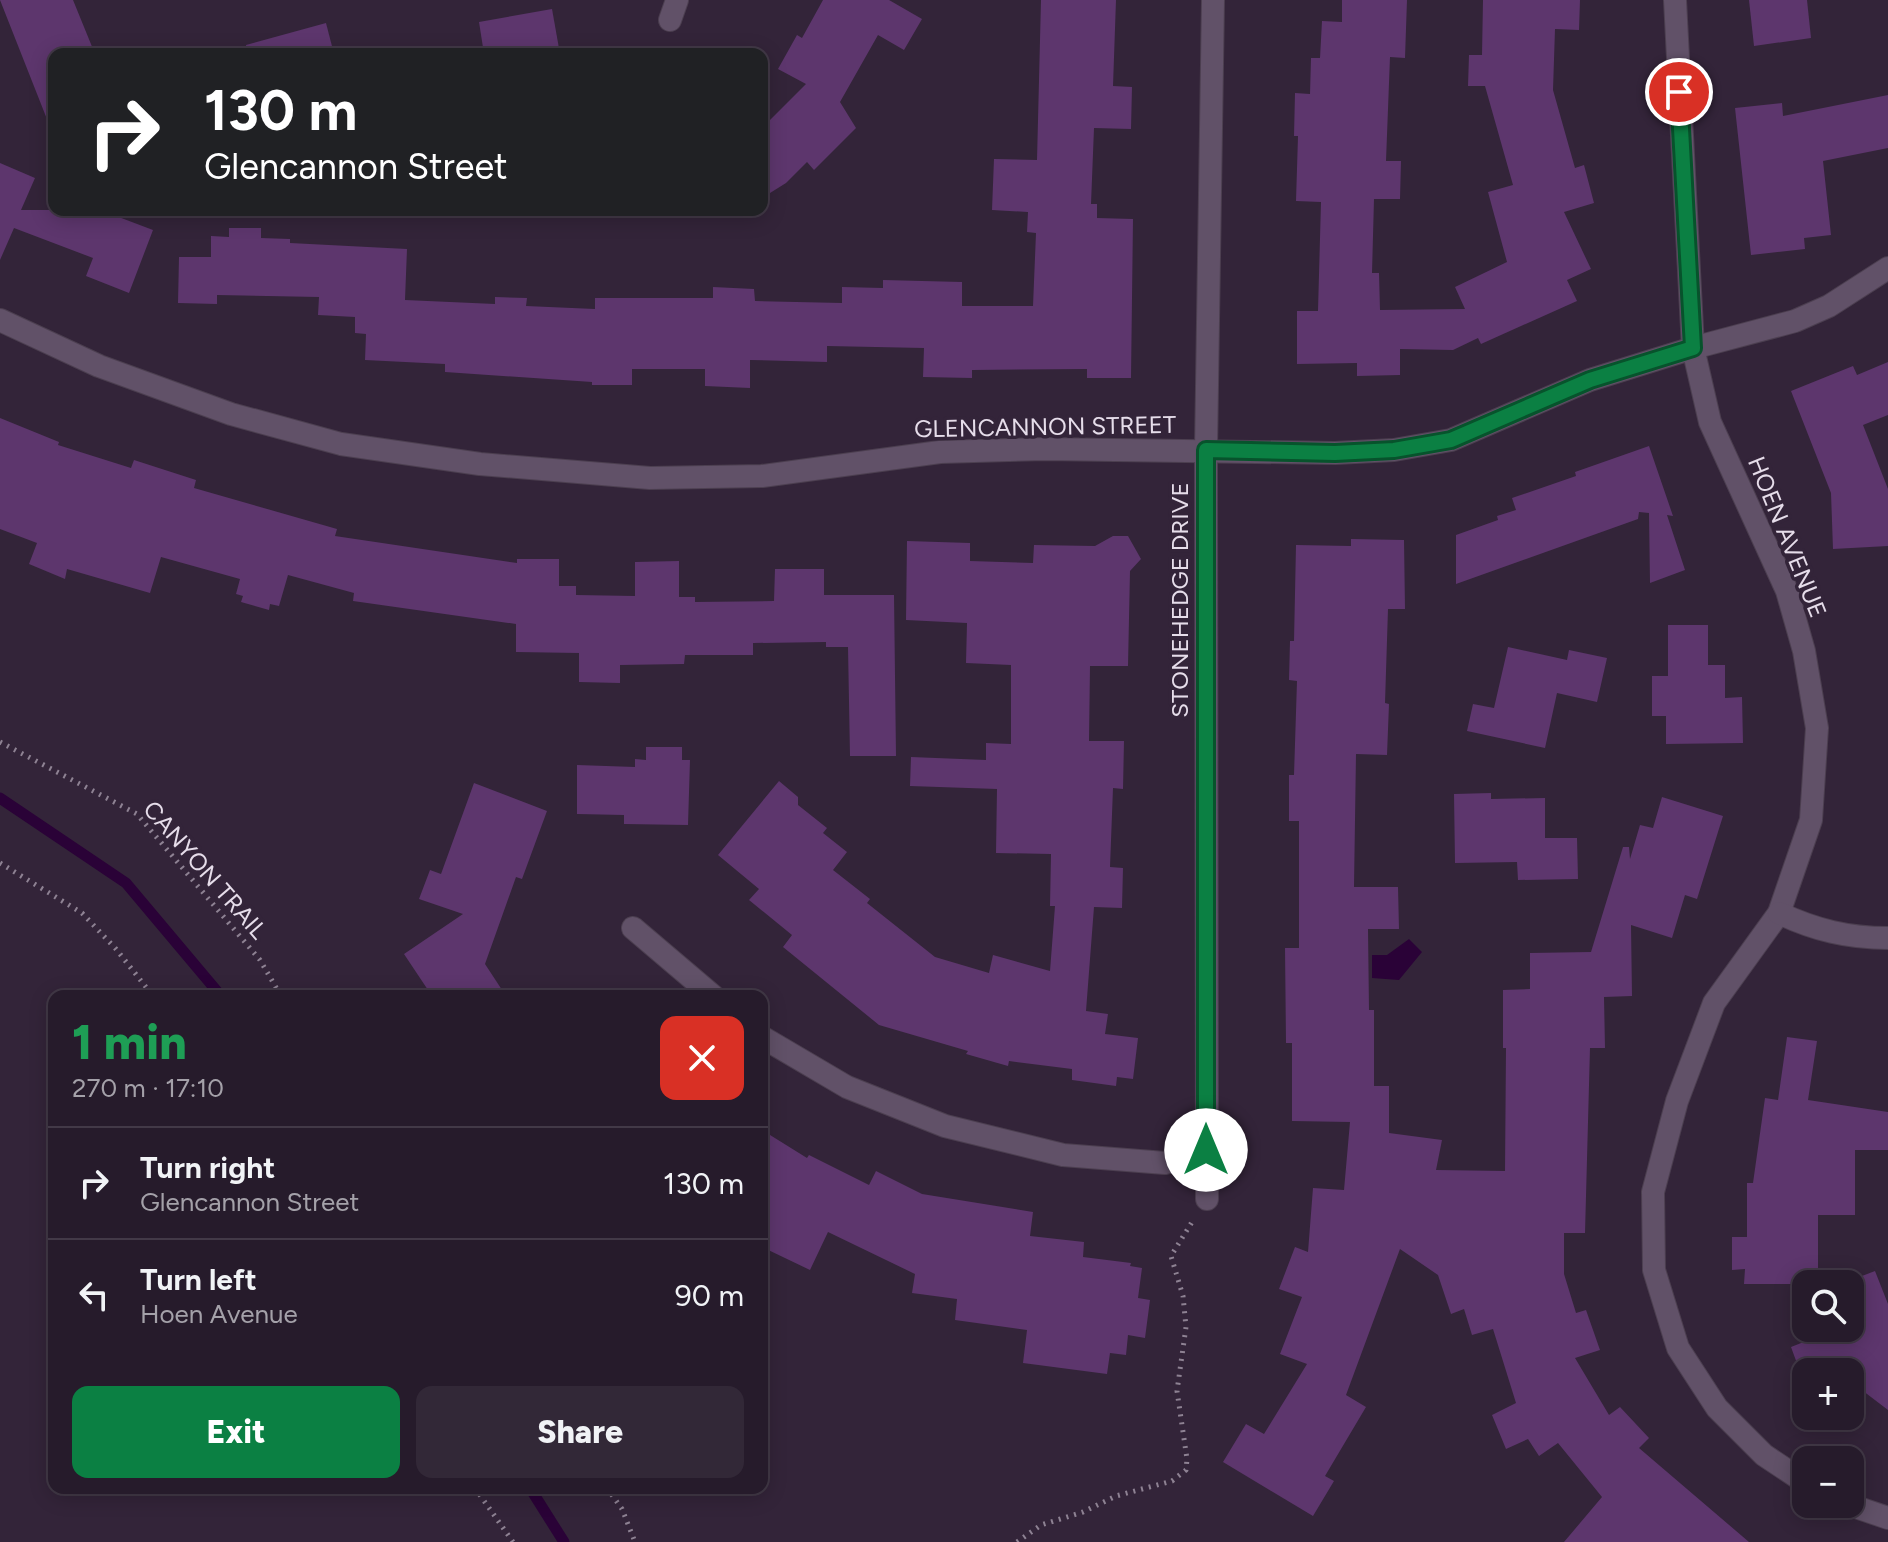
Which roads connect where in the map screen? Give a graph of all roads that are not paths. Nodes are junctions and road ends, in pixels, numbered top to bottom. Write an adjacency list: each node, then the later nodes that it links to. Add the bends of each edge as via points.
1 (1213, 0): 6 (street, STONEHEDGE DRIVE)
2 (1675, 0): 5 (street, HOEN AVENUE)
3 (1888, 268): 5 (street, GLENCANNON STREET, via 1795,321)
4 (0, 320): 6 (street, GLENCANNON STREET, via 99,366 231,414 341,444 480,464 650,478 762,476 940,452)
5 (1693, 348): 6 (street, GLENCANNON STREET, via 1590,380 1451,440 1335,453); 7 (street, HOEN AVENUE, via 1710,422 1787,591 1817,728 1811,820)
6 (1206, 450): 12 (street, STONEHEDGE DRIVE)
7 (1779, 913): 9 (street, via 1812,929); 14 (street, HOEN AVENUE, via 1714,1003 1677,1101 1653,1192 1654,1270 1678,1348 1717,1408 1764,1455)
8 (633, 928): 10 (street)
9 (1888, 938)
10 (706, 990)
11 (768, 1041): 12 (street, via 847,1087 945,1126 1063,1155 1165,1163)
12 (1206, 1150): 13 (street, STONEHEDGE DRIVE)
13 (1207, 1199)
14 (1792, 1474)
15 (1864, 1510): 16 (street)
16 (1888, 1518)

